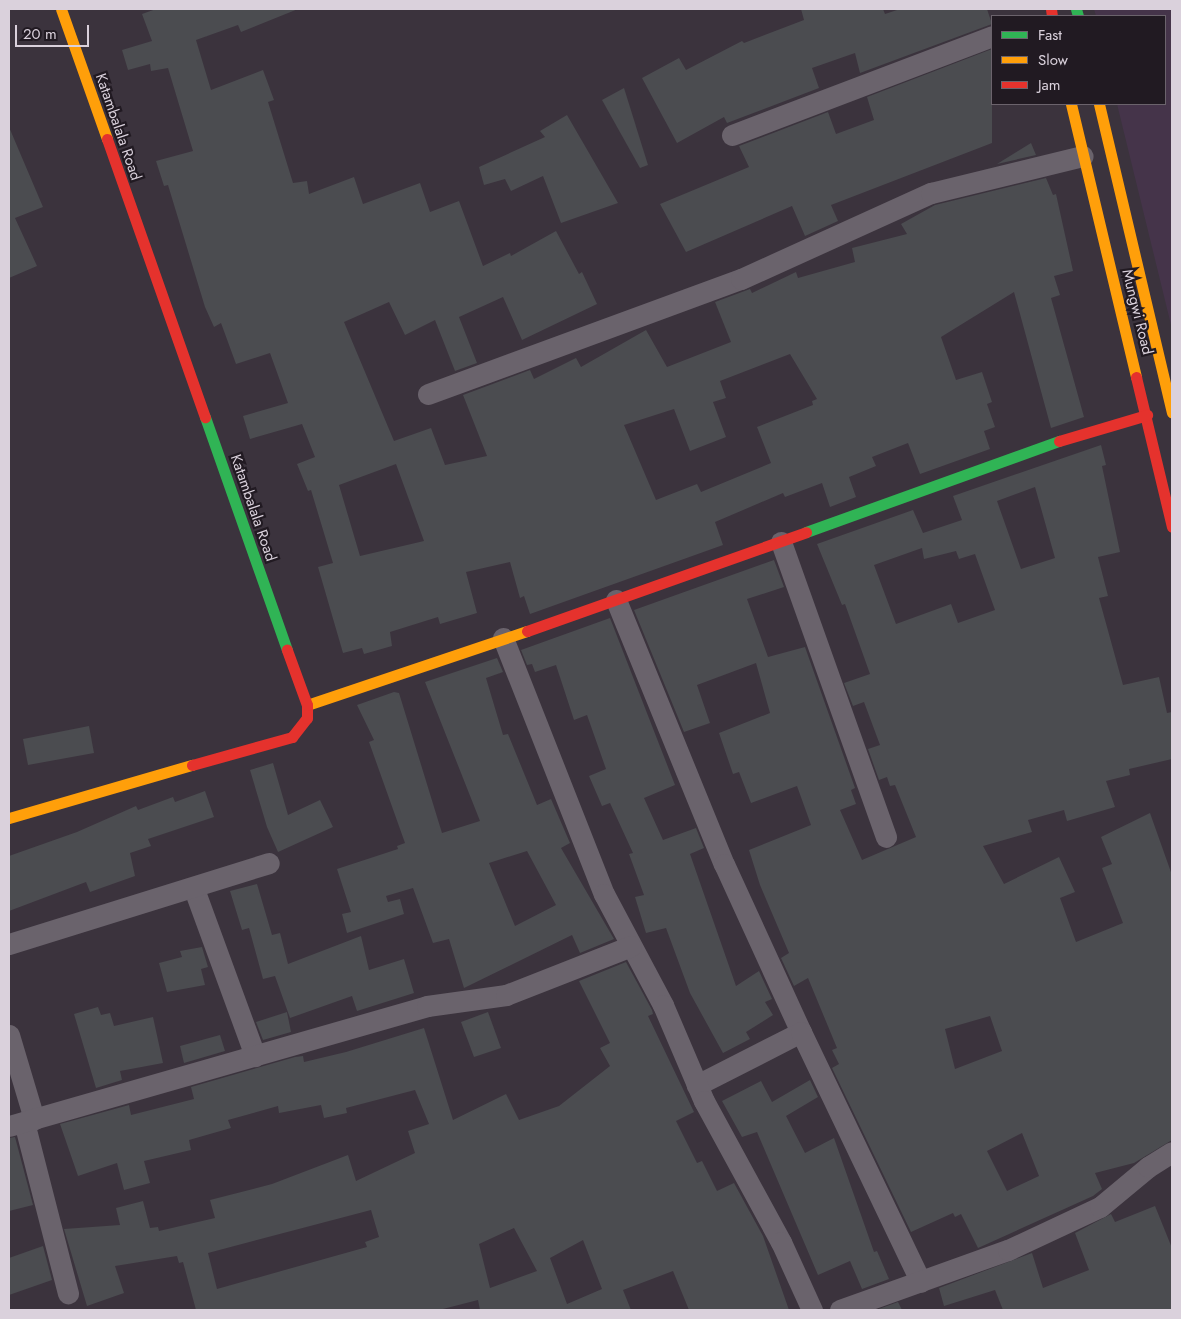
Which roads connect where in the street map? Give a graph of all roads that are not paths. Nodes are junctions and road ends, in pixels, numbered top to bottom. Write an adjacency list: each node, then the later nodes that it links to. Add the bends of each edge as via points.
1 (60, 9): 14 (street, Katambalala Road)
2 (991, 36): 5 (street)
3 (1072, 105): 6 (street, Mungwi Road)
4 (1099, 105): 8 (street, Mungwi Road)
5 (732, 135)
6 (1083, 156): 7 (street, via 931,193 741,279); 9 (street, Mungwi Road)
7 (428, 394)
8 (1171, 401)
9 (1147, 415): 10 (street, Mungwi Road); 11 (street, via 988,466)
10 (1172, 527)
11 (781, 542): 12 (street); 16 (street)
12 (616, 600): 13 (street); 21 (street, via 724,864)
13 (503, 638): 14 (street); 20 (street, via 604,894)
14 (306, 705): 15 (street, via 307,718 292,737)
15 (9, 818)
16 (886, 837)
17 (269, 863): 18 (street)
18 (194, 889): 19 (street); 23 (street)
19 (9, 944)
20 (631, 946): 23 (street, via 506,995 427,1006); 24 (street, via 662,1005)
21 (801, 1032): 24 (street); 27 (street)
22 (9, 1035): 25 (street)
23 (255, 1056): 25 (street)
24 (697, 1085): 29 (street, via 781,1242)
25 (22, 1122): 28 (street)
26 (1172, 1152): 27 (street, via 1148,1167 1100,1207 1008,1250)
27 (922, 1282): 30 (street)
28 (68, 1293)
29 (812, 1310)
30 (840, 1310)

